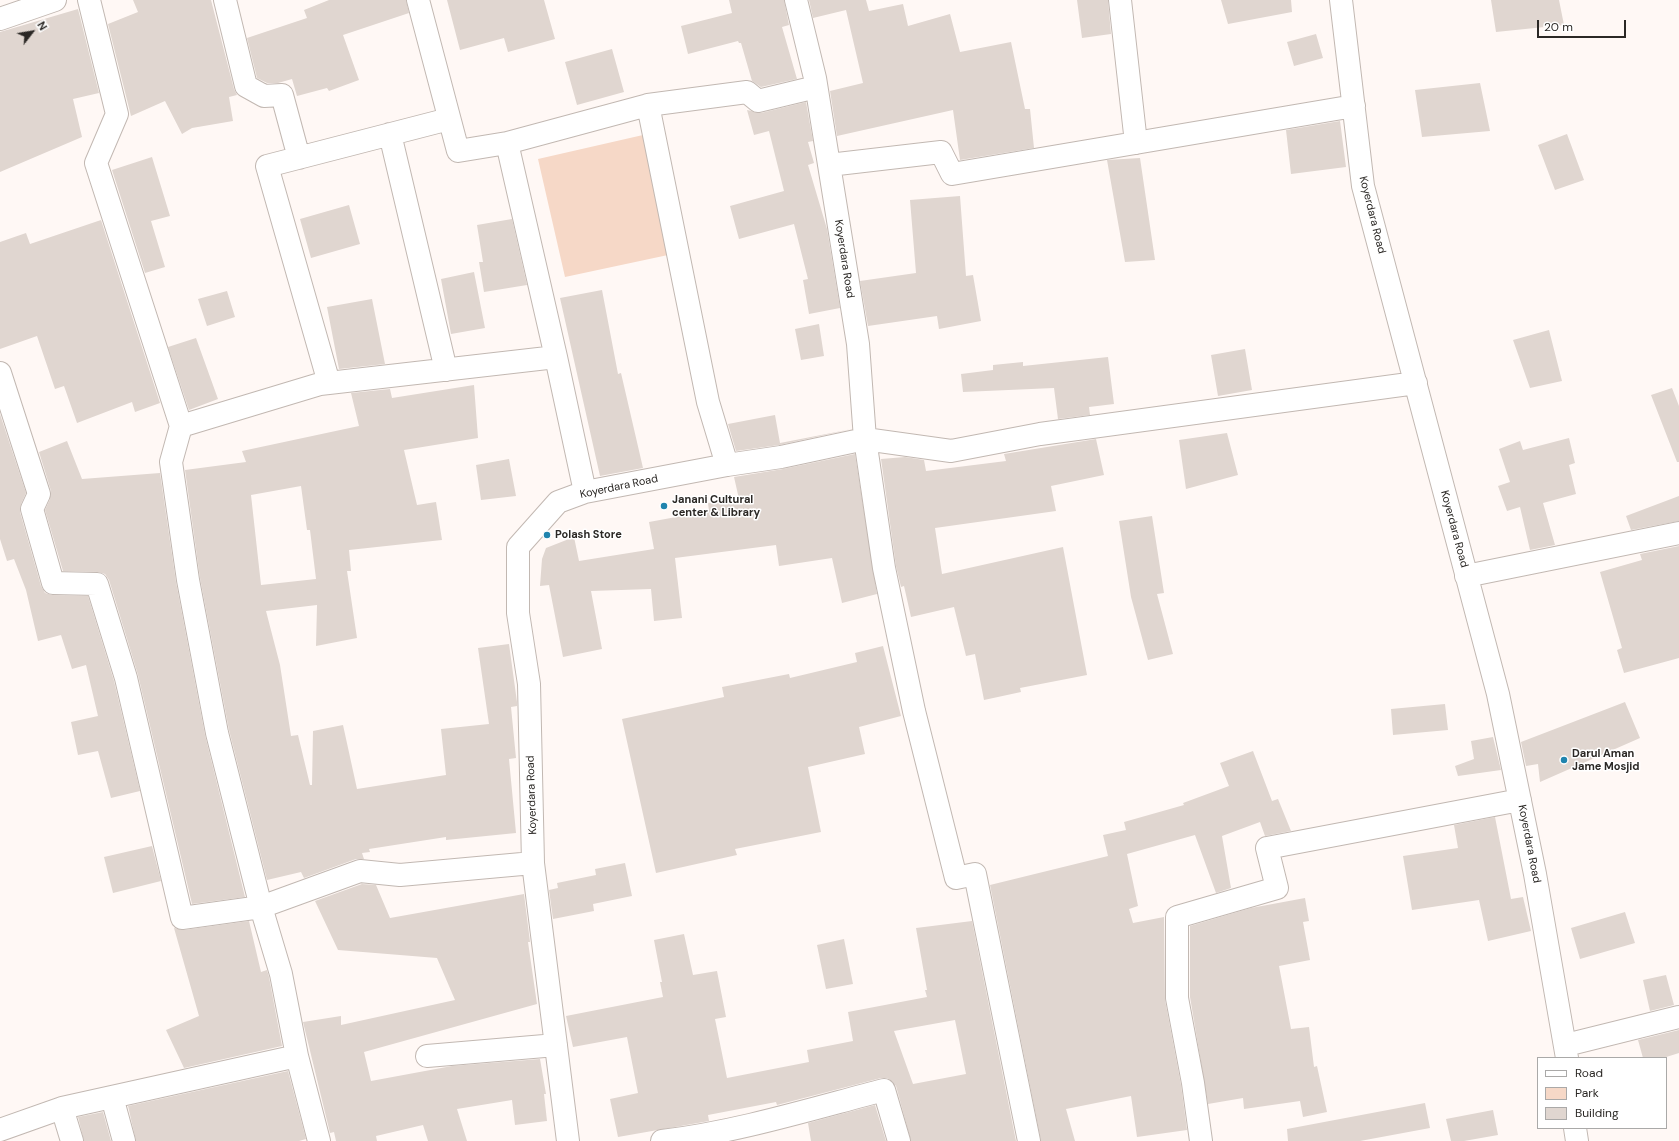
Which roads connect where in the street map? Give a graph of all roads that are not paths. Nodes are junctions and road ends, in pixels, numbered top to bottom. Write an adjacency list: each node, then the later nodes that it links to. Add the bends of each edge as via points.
1 (55, 0): 8 (street)
2 (89, 0): 23 (street, via 117,114 96,163)
3 (225, 0): 16 (street, via 246,86 264,96 282,95)
4 (418, 0): 12 (street)
5 (796, 0): 9 (street, Koyerdara Road)
6 (1120, 0): 15 (street)
7 (1342, 0): 11 (street, Koyerdara Road)
8 (0, 19)
9 (816, 87): 10 (street, via 758,101 747,92); 17 (street, Koyerdara Road)
10 (648, 105): 14 (street); 25 (street, via 708,402)
11 (1354, 106): 15 (street); 22 (street, Koyerdara Road, via 1363,186)
12 (449, 119): 13 (street); 14 (street, via 458,151)
13 (390, 134): 16 (street); 19 (street)
14 (507, 143): 18 (street)
15 (1136, 143): 17 (street, via 952,174 942,152)
16 (299, 158): 21 (street, via 267,166)
17 (829, 164): 24 (street, Koyerdara Road, via 858,344)
18 (556, 357): 19 (street); 26 (street)
19 (446, 370): 21 (street)
20 (0, 373): 31 (street, via 39,494 32,509 52,583 97,584 126,678 182,918)
21 (329, 383): 23 (street)
22 (1416, 383): 24 (street, via 1040,434 951,451); 28 (street, Koyerdara Road)
23 (181, 426): 31 (street, via 171,462 188,580 218,733)
24 (865, 439): 25 (street, Koyerdara Road, via 781,457); 47 (street, via 884,568 914,711 956,878 975,874)
25 (727, 465): 26 (street, Koyerdara Road)
26 (585, 492): 30 (street, Koyerdara Road, via 558,502 518,547 518,613 529,684)
27 (1679, 533): 28 (street)
28 (1466, 576): 29 (street, Koyerdara Road, via 1498,694)
29 (1520, 800): 34 (street, Koyerdara Road); 48 (street, via 1267,848 1277,888 1177,917 1177,998)
30 (533, 863): 31 (street, via 400,875 360,871); 33 (street, Koyerdara Road)
31 (261, 907): 35 (street, via 281,974)
32 (1679, 1017): 34 (street)
33 (556, 1046): 36 (street); 44 (street, Koyerdara Road)
34 (1566, 1052)
35 (297, 1056): 37 (street); 43 (street)
36 (427, 1056)
37 (112, 1097): 38 (street); 42 (street)
38 (62, 1108): 40 (street); 41 (street)
39 (1575, 1129): 49 (street)
40 (0, 1130)
41 (72, 1141)
42 (124, 1141)
43 (319, 1141)
44 (568, 1141)
45 (662, 1141): 46 (street, via 788,1115 884,1090)
46 (898, 1141)
47 (1029, 1141)
48 (1201, 1141)
49 (1577, 1141)

